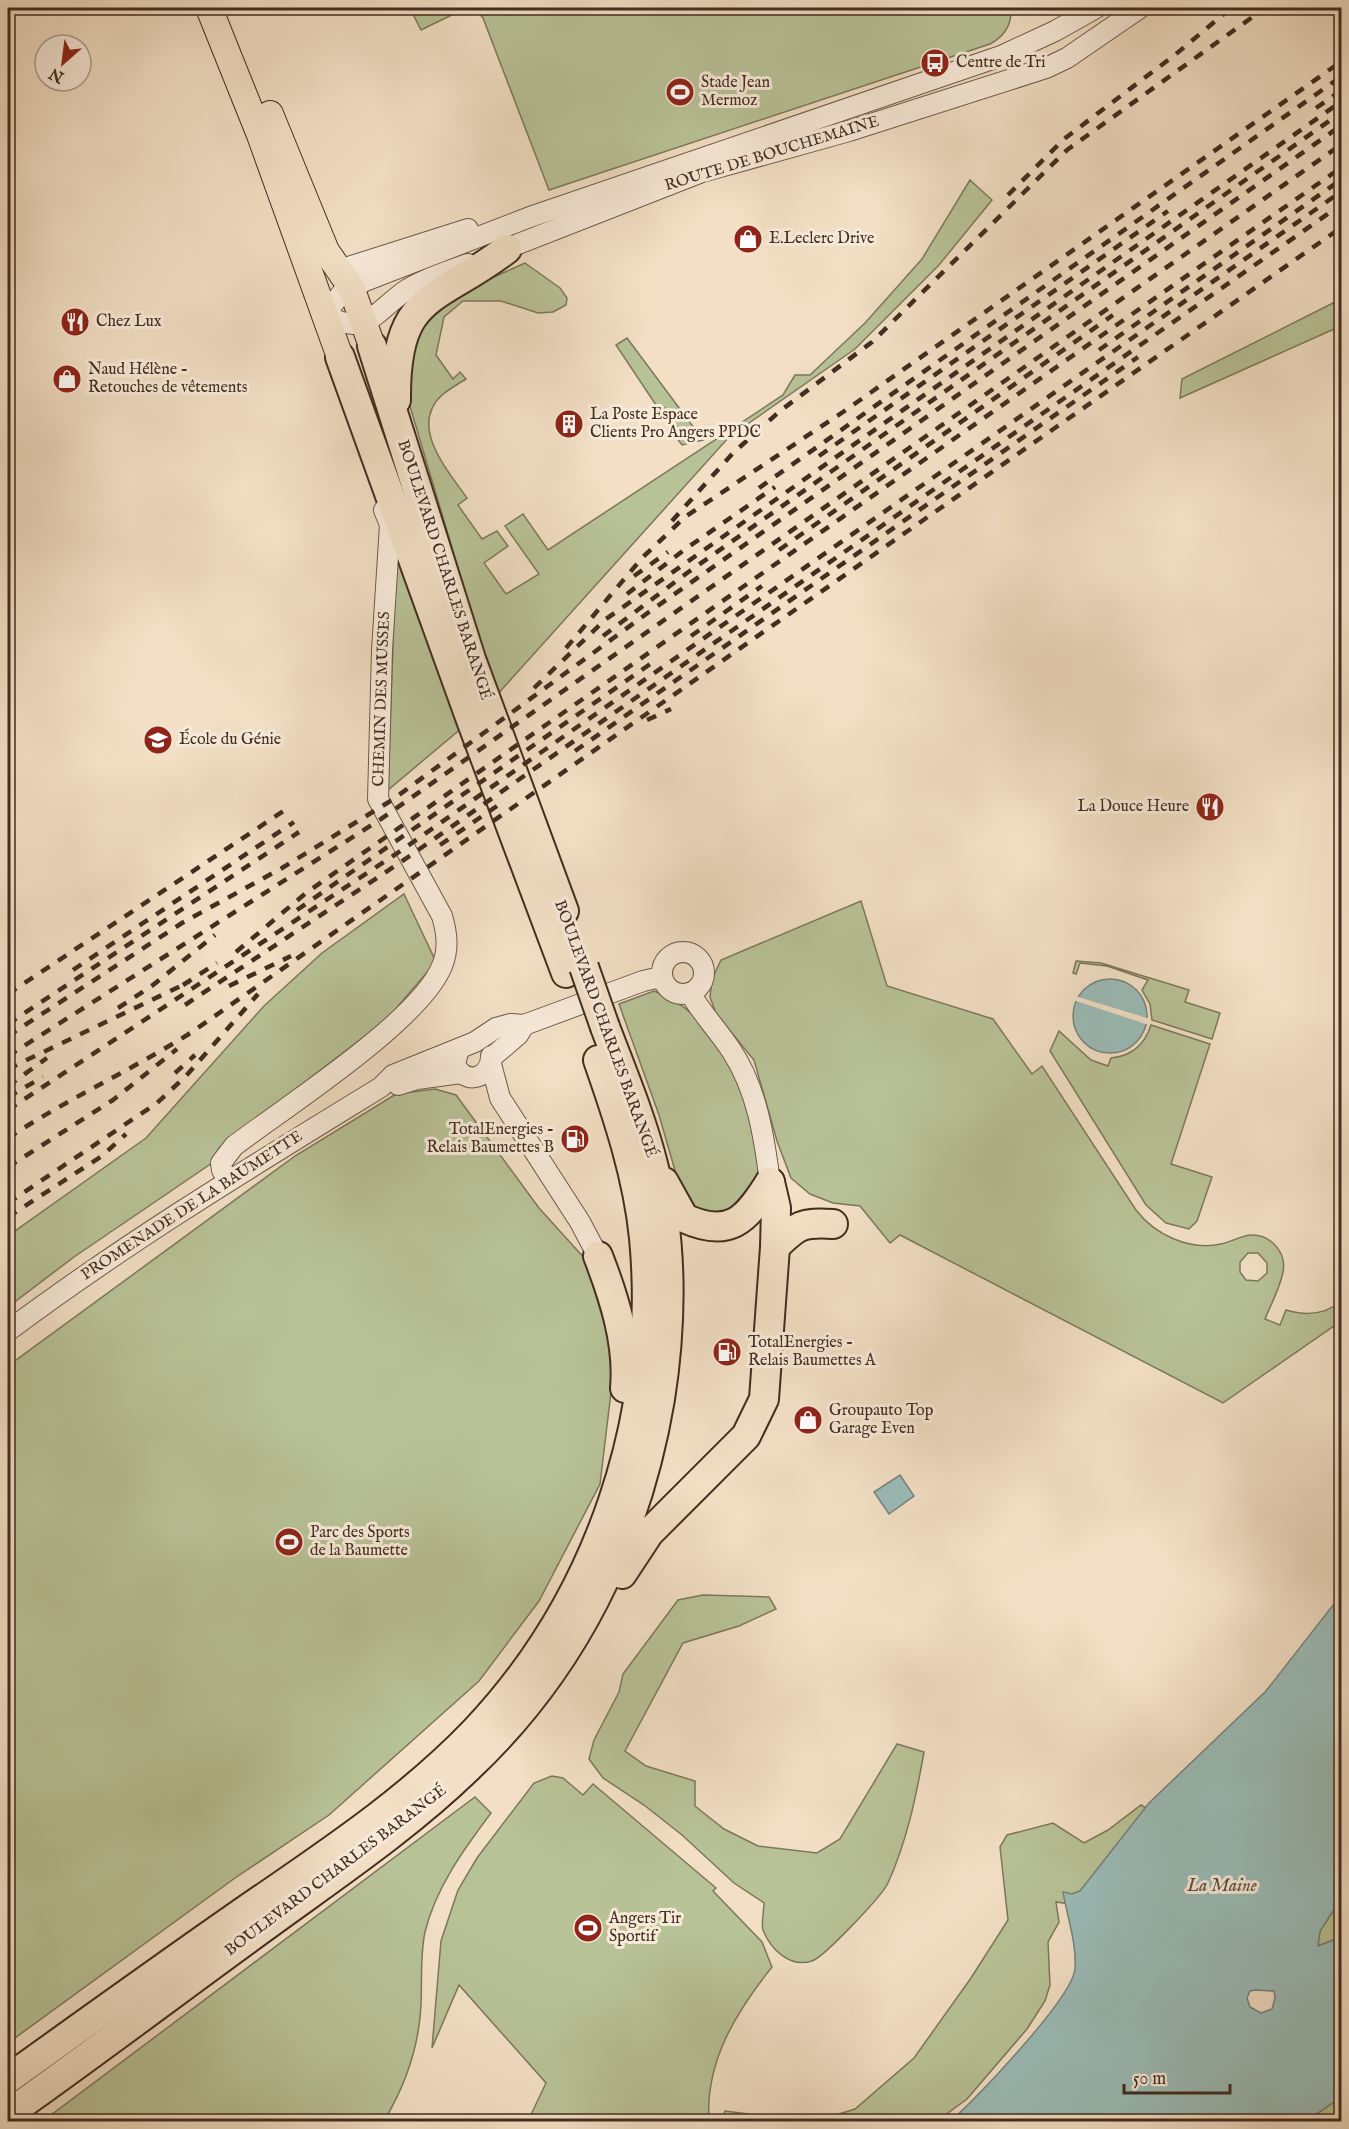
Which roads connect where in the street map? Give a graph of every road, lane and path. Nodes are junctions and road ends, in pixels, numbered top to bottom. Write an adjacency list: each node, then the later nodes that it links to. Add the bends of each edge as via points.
1 (209, 8): 5 (main road, via 260,135)
2 (226, 8): 5 (main road, via 274,122)
3 (1096, 8): 7 (street, ROUTE DE BOUCHEMAINE, via 1001,56)
4 (1140, 8): 6 (street, ROUTE DE BOUCHEMAINE, via 1046,68 849,131 702,172)
5 (310, 244): 7 (main road, BOULEVARD CHARLES BARANGÉ); 8 (main road, BOULEVARD CHARLES BARANGÉ)
6 (507, 249): 9 (street, ROUTE DE BOUCHEMAINE, via 423,281 397,297); 11 (highway, via 434,294 413,315 399,347)
7 (345, 279): 8 (street, ROUTE DE BOUCHEMAINE); 9 (main road, BOULEVARD CHARLES BARANGÉ)
8 (325, 314): 9 (street, via 342,323); 10 (main road, BOULEVARD CHARLES BARANGÉ)
9 (369, 329): 11 (highway, BOULEVARD CHARLES BARANGÉ)
10 (340, 357): 12 (street, BOULEVARD CHARLES BARANGÉ, via 347,408); 13 (highway, BOULEVARD CHARLES BARANGÉ, via 450,664)
11 (396, 426): 13 (highway, BOULEVARD CHARLES BARANGÉ)
12 (366, 462): 26 (street, CHEMIN DES MUSSES, via 390,525 378,799 442,916 446,950 435,980 405,1014 338,1070 234,1146 221,1163)
13 (575, 970): 17 (highway, BOULEVARD CHARLES BARANGÉ)
14 (661, 977): 15 (street, via 675,993); 15 (street, via 663,963 673,954 694,955 704,973 700,985); 16 (street, PROMENADE DE LA BAUMETTE)
15 (690, 993): 27 (street, via 731,1051 748,1084 762,1125)
16 (524, 1025): 18 (street, PROMENADE DE LA BAUMETTE, via 496,1028); 19 (street, PROMENADE DE LA BAUMETTE)
17 (596, 1030): 20 (highway, BOULEVARD CHARLES BARANGÉ); 25 (highway, BOULEVARD CHARLES BARANGÉ)
18 (467, 1045): 19 (street, via 486,1047); 21 (street, via 455,1064); 22 (street, PROMENADE DE LA BAUMETTE, via 393,1075)
19 (491, 1061): 21 (street, PROMENADE DE LA BAUMETTE, via 482,1076); 23 (street)
20 (600, 1067): 24 (highway); 32 (highway, BOULEVARD CHARLES BARANGÉ, via 632,1172 644,1236 646,1316 641,1378)
21 (466, 1075): 22 (street, PROMENADE DE LA BAUMETTE); 23 (street)
22 (381, 1087): 26 (street, PROMENADE DE LA BAUMETTE)
23 (500, 1098): 30 (street)
24 (588, 1099)
25 (654, 1166): 27 (highway, via 684,1218 717,1229 743,1218); 33 (highway, BOULEVARD CHARLES BARANGÉ, via 667,1261 669,1312 663,1377 640,1491)
26 (228, 1180): 31 (street, PROMENADE DE LA BAUMETTE, via 83,1275)
27 (770, 1182): 29 (highway, via 776,1208)
28 (833, 1224): 29 (highway, via 809,1222 793,1229)
29 (774, 1247): 33 (highway, via 764,1399 746,1436 649,1533 614,1587)
30 (598, 1256): 32 (highway, via 623,1340 623,1416)
31 (8, 1331)
32 (628, 1448): 34 (highway, BOULEVARD CHARLES BARANGÉ, via 616,1495 575,1594 525,1670 474,1732 405,1796 342,1844)
33 (597, 1598): 35 (highway, BOULEVARD CHARLES BARANGÉ, via 521,1711 469,1768 356,1859)
34 (8, 2079)
35 (8, 2114)

